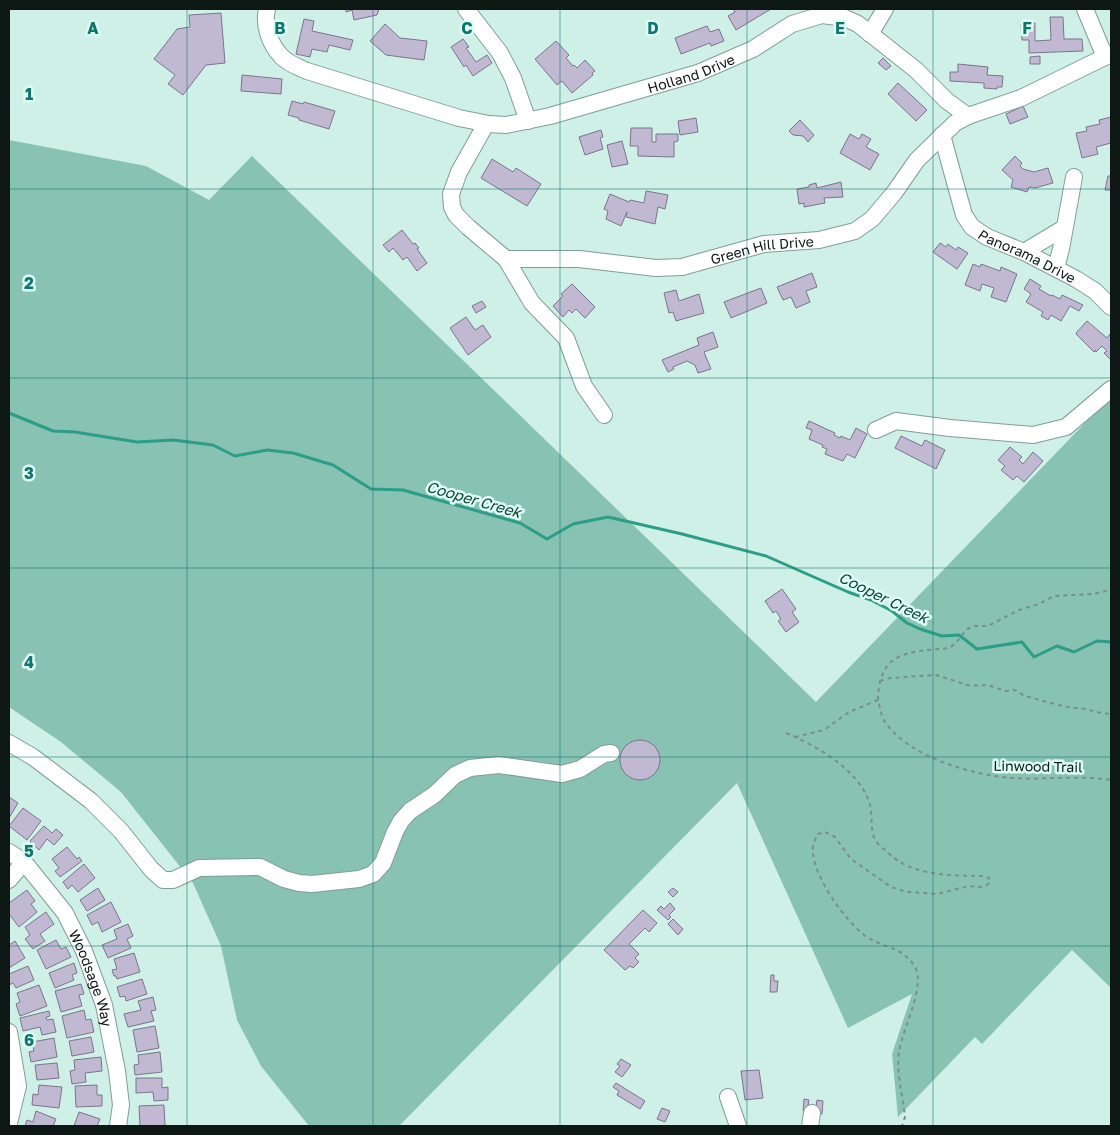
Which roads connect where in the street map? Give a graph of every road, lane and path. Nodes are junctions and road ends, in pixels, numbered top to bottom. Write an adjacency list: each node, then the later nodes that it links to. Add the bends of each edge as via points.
1 (267, 9): 9 (street, Holland Drive, via 267,33 280,56 291,64)
2 (466, 9): 8 (street, via 500,52)
3 (885, 9): 5 (street)
4 (1084, 9): 6 (street)
5 (870, 34): 7 (street, Holland Drive); 8 (street, Holland Drive, via 845,18 822,15 792,24 753,49 698,73)
6 (1108, 56): 7 (street, via 1021,98)
7 (968, 116): 10 (street, Green Hill Drive)
8 (528, 121): 9 (street, Holland Drive)
9 (486, 124): 14 (street, via 459,172 451,194 452,207 468,227)
10 (942, 135): 13 (street, Panorama Drive, via 964,215 972,227 987,237); 14 (street, Green Hill Drive, via 917,160 872,219 855,231 819,240 764,244 682,267 656,268 579,259)
11 (1074, 177): 12 (street)
12 (1064, 228): 13 (street); 15 (street)
13 (1024, 252): 15 (street, Panorama Drive)
14 (506, 259): 18 (street, via 532,302 566,338 584,386)
15 (1056, 268): 16 (street, Panorama Drive, via 1095,292)
16 (1111, 307)
17 (1111, 389): 19 (street, via 1066,428 1033,435 896,421)
18 (604, 415)
19 (876, 430)
20 (1111, 590): 21 (path, via 1054,596 988,626 967,629 949,648 902,654 884,669)
21 (880, 681): 22 (path); 23 (path, via 936,675 971,686 1015,690 1025,696 1066,707)
22 (878, 700): 25 (path, via 849,712 824,730); 28 (path, Linwood Trail, via 884,721 909,745 972,772 1013,778)
23 (1111, 714)
24 (786, 733): 25 (path)
25 (795, 737): 37 (path, via 832,758 853,776 869,800 876,841 900,862 934,874 989,878 986,886 969,886 937,894 907,892 891,887 851,859 835,837 825,832 818,834 815,841 812,850 815,863 823,882 847,918 865,936 908,957 916,969 918,984 899,1053 905,1117)
26 (9, 744): 27 (street, via 33,757 91,801 163,880 173,880 199,868 260,867 299,884 359,879 373,874 383,863 395,832 410,811 470,768 499,765 562,774)
27 (611, 753)
28 (1111, 780)
29 (9, 852): 30 (street, Woodsage Way)
30 (24, 862): 31 (street); 35 (street, Woodsage Way, via 65,913 104,1005 121,1105)
31 (9, 880)
32 (9, 1032): 34 (street, via 18,1086)
33 (728, 1096): 36 (street)
34 (9, 1123)
35 (118, 1126)
36 (738, 1126)
37 (902, 1126)

